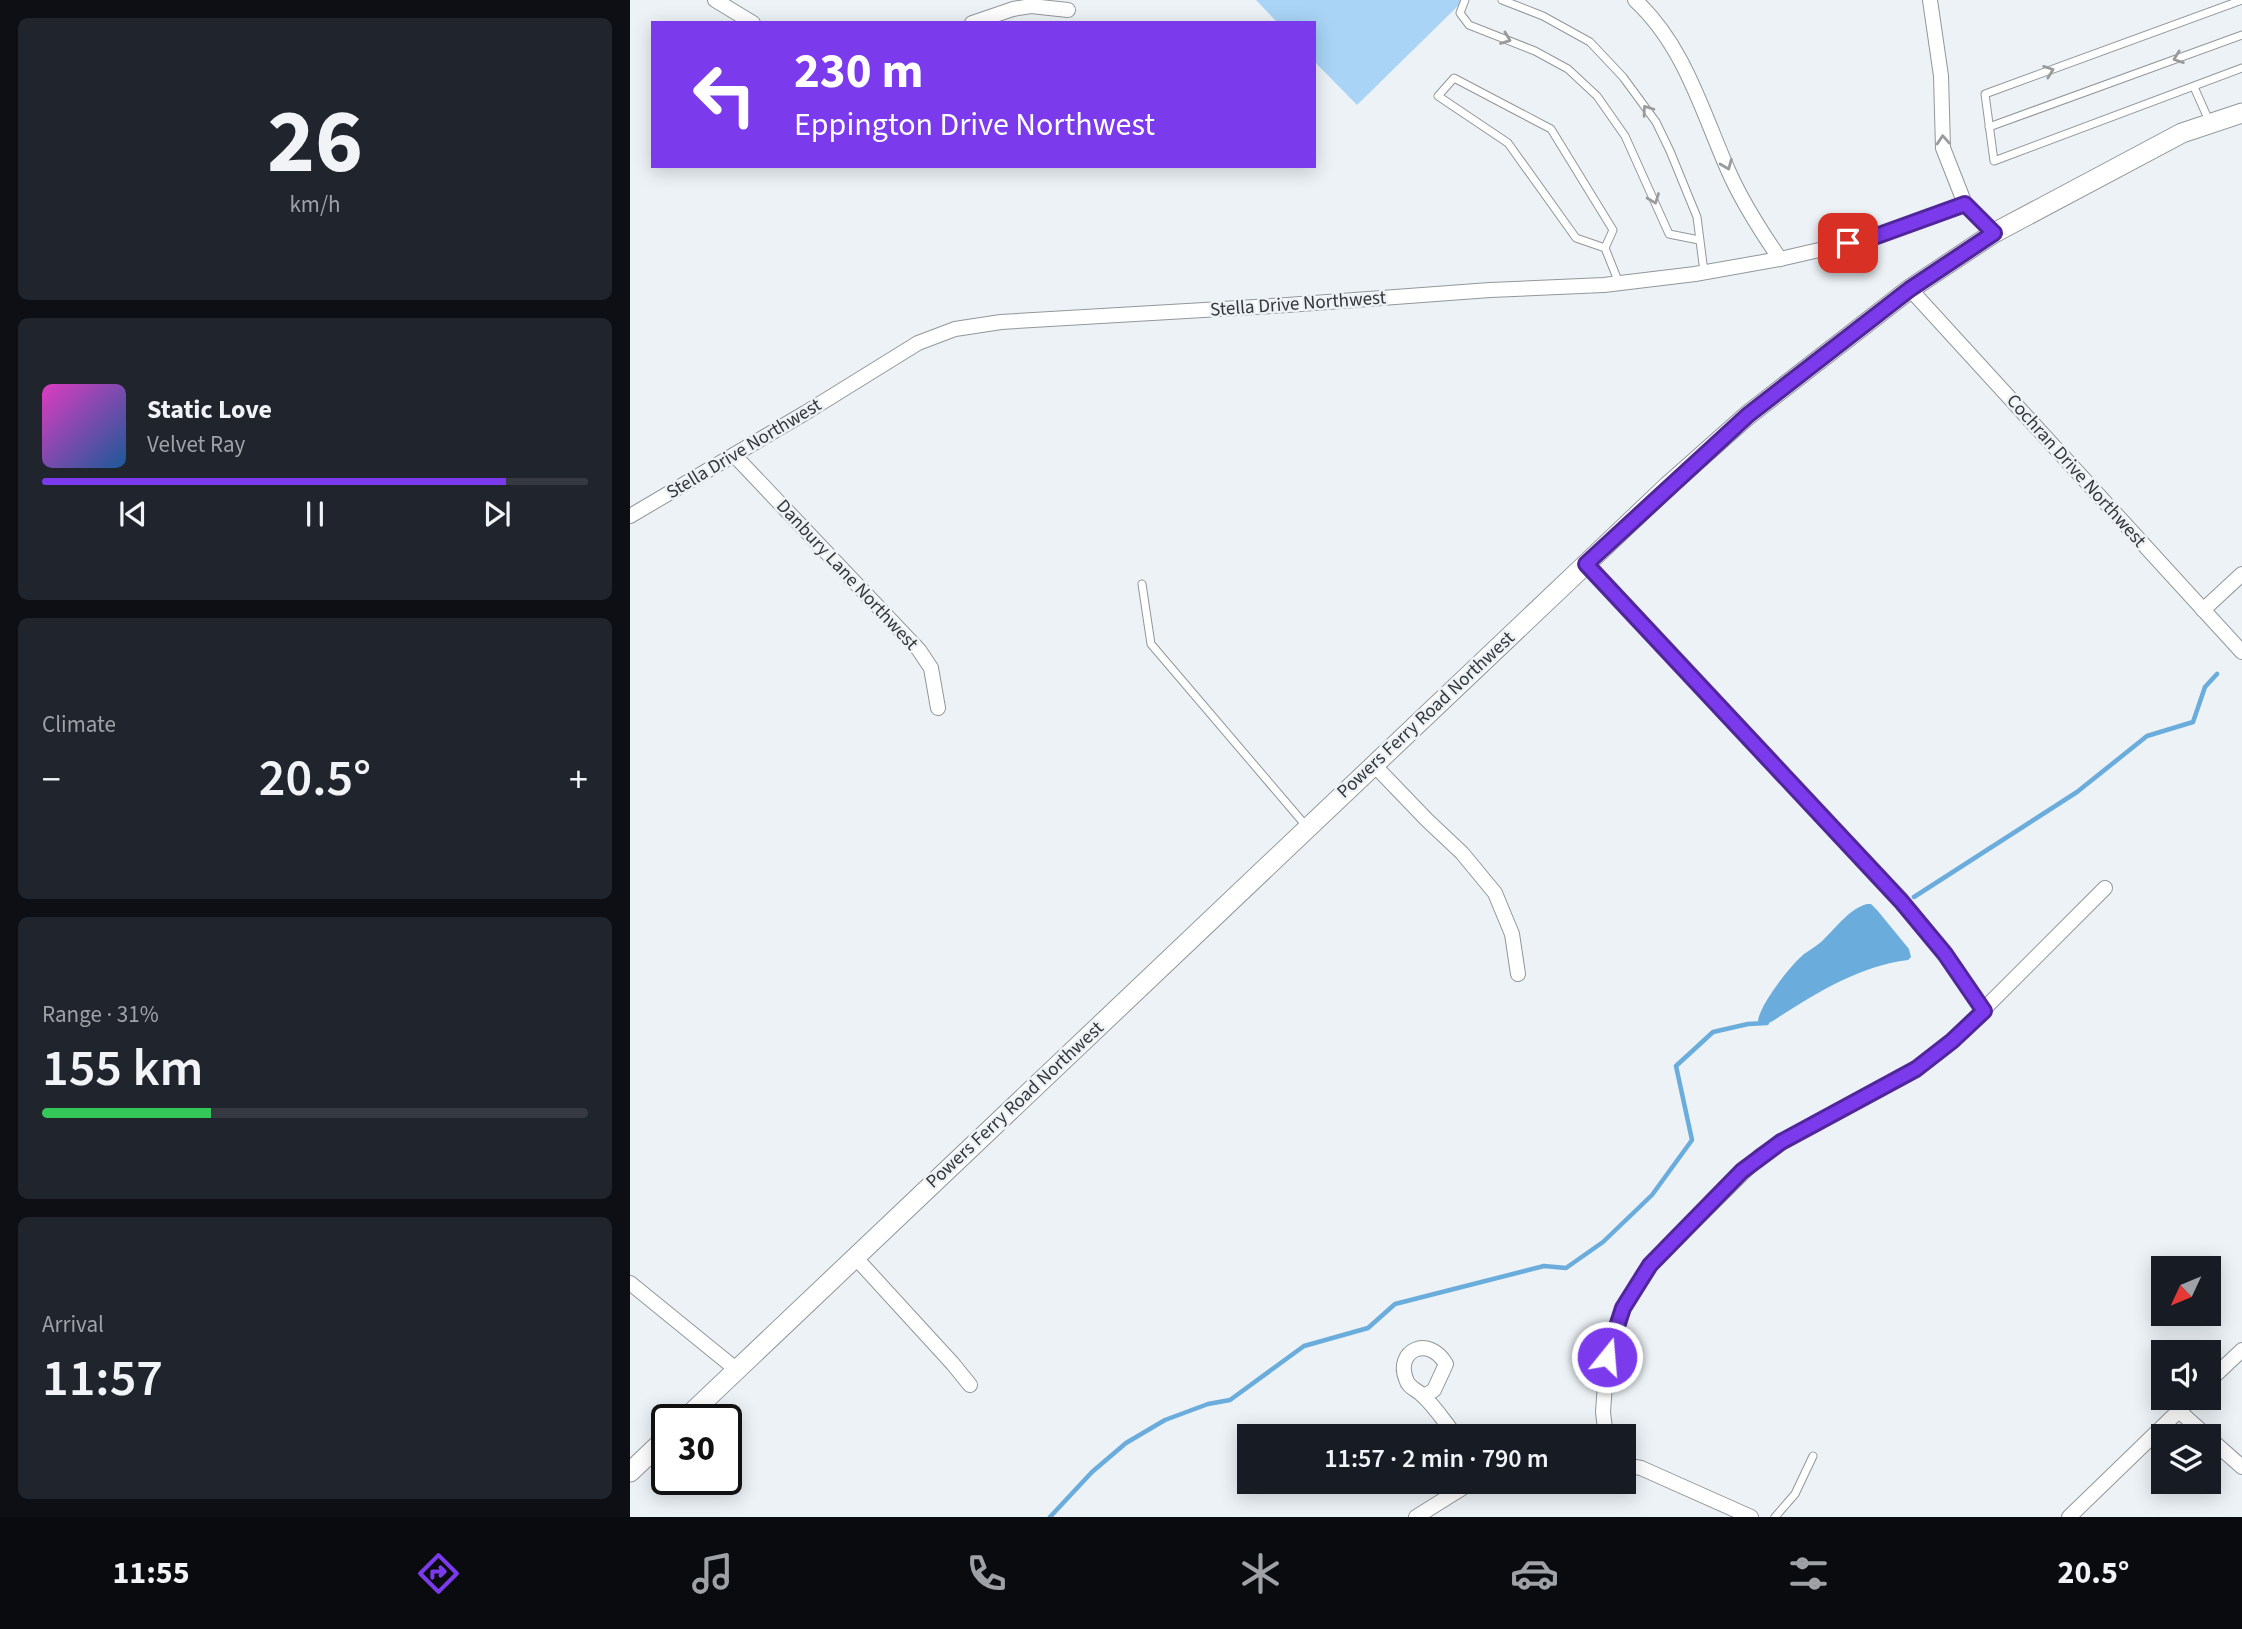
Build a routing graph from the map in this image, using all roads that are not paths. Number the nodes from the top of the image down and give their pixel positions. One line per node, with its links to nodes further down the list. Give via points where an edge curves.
1 (715, 0): 8 (street)
2 (1465, 0): 18 (lane, one-way to 18, via 1460,13 1469,25 1568,69 1597,96 1625,136 1669,234)
3 (1502, 0): 18 (lane, one-way to 3, via 1697,217 1670,150 1623,76 1590,42)
4 (1635, 0): 20 (street, one-way to 20, via 1664,33 1687,72 1740,196)
5 (1930, 0): 16 (street, one-way to 5, via 1943,148 1941,76)
6 (2242, 1): 15 (lane, one-way to 6, via 1984,94)
7 (1068, 10): 9 (street, via 1031,6)
8 (750, 21)
9 (978, 21)
10 (2242, 35): 15 (lane, one-way to 15)
11 (2242, 68): 12 (lane)
12 (2194, 87): 14 (lane); 15 (lane, via 1994,162)
13 (2242, 113): 14 (street, Powers Ferry Road Northwest)
14 (2211, 123): 17 (street, Powers Ferry Road Northwest, via 2182,133)
15 (1989, 127)
16 (1965, 204): 17 (street); 20 (street, Stella Drive Northwest, via 1871,238)
17 (1994, 233): 23 (street, Powers Ferry Road Northwest)
18 (1699, 240): 21 (lane)
19 (1605, 248): 19 (lane, via 1576,238 1508,143 1438,96 1454,78 1551,129 1613,230); 22 (lane)
20 (1780, 259): 21 (street, Stella Drive Northwest)
21 (1704, 272): 22 (street, Stella Drive Northwest)
22 (1619, 283): 24 (street, Stella Drive Northwest, via 1002,322 955,329 918,342)
23 (1910, 289): 26 (street, Powers Ferry Road Northwest, via 1748,415); 29 (street, Cochran Drive Northwest)
24 (734, 455): 25 (street, Stella Drive Northwest); 31 (street, Danbury Lane Northwest, via 919,650 931,668)
25 (630, 516)
26 (1586, 564): 32 (street, Powers Ferry Road Northwest); 36 (street, via 1901,901)
27 (2242, 574): 29 (street)
28 (1142, 584): 33 (lane, via 1151,644)
29 (2203, 610): 30 (street, Cochran Drive Northwest)
30 (2242, 652)
31 (938, 708)
32 (1374, 765): 33 (street, Powers Ferry Road Northwest); 35 (street, via 1495,893 1512,934)
33 (1308, 827): 37 (street, Powers Ferry Road Northwest)
34 (2105, 888): 36 (street)
35 (1518, 974)
36 (1984, 1011): 47 (street, via 1916,1069 1760,1156 1650,1265 1623,1308 1607,1357)
37 (855, 1256): 40 (street, Powers Ferry Road Northwest); 42 (street)
38 (630, 1283): 40 (street)
39 (2242, 1350): 41 (street)
40 (737, 1370): 44 (street, Powers Ferry Road Northwest)
41 (2221, 1370)
42 (970, 1385)
43 (1424, 1396): 46 (street)
44 (701, 1404)
45 (2179, 1411): 48 (street); 59 (street)
46 (1447, 1424)
47 (1604, 1424)
48 (2194, 1424)
49 (2221, 1448): 53 (street)
50 (651, 1452): 54 (street)
51 (1813, 1456): 58 (lane, via 1795,1494)
52 (1636, 1467): 57 (street)
53 (2242, 1467)
54 (630, 1472)
55 (1453, 1494): 56 (street)
56 (1416, 1517)
57 (1751, 1517)
58 (1775, 1517)
59 (2069, 1517)

